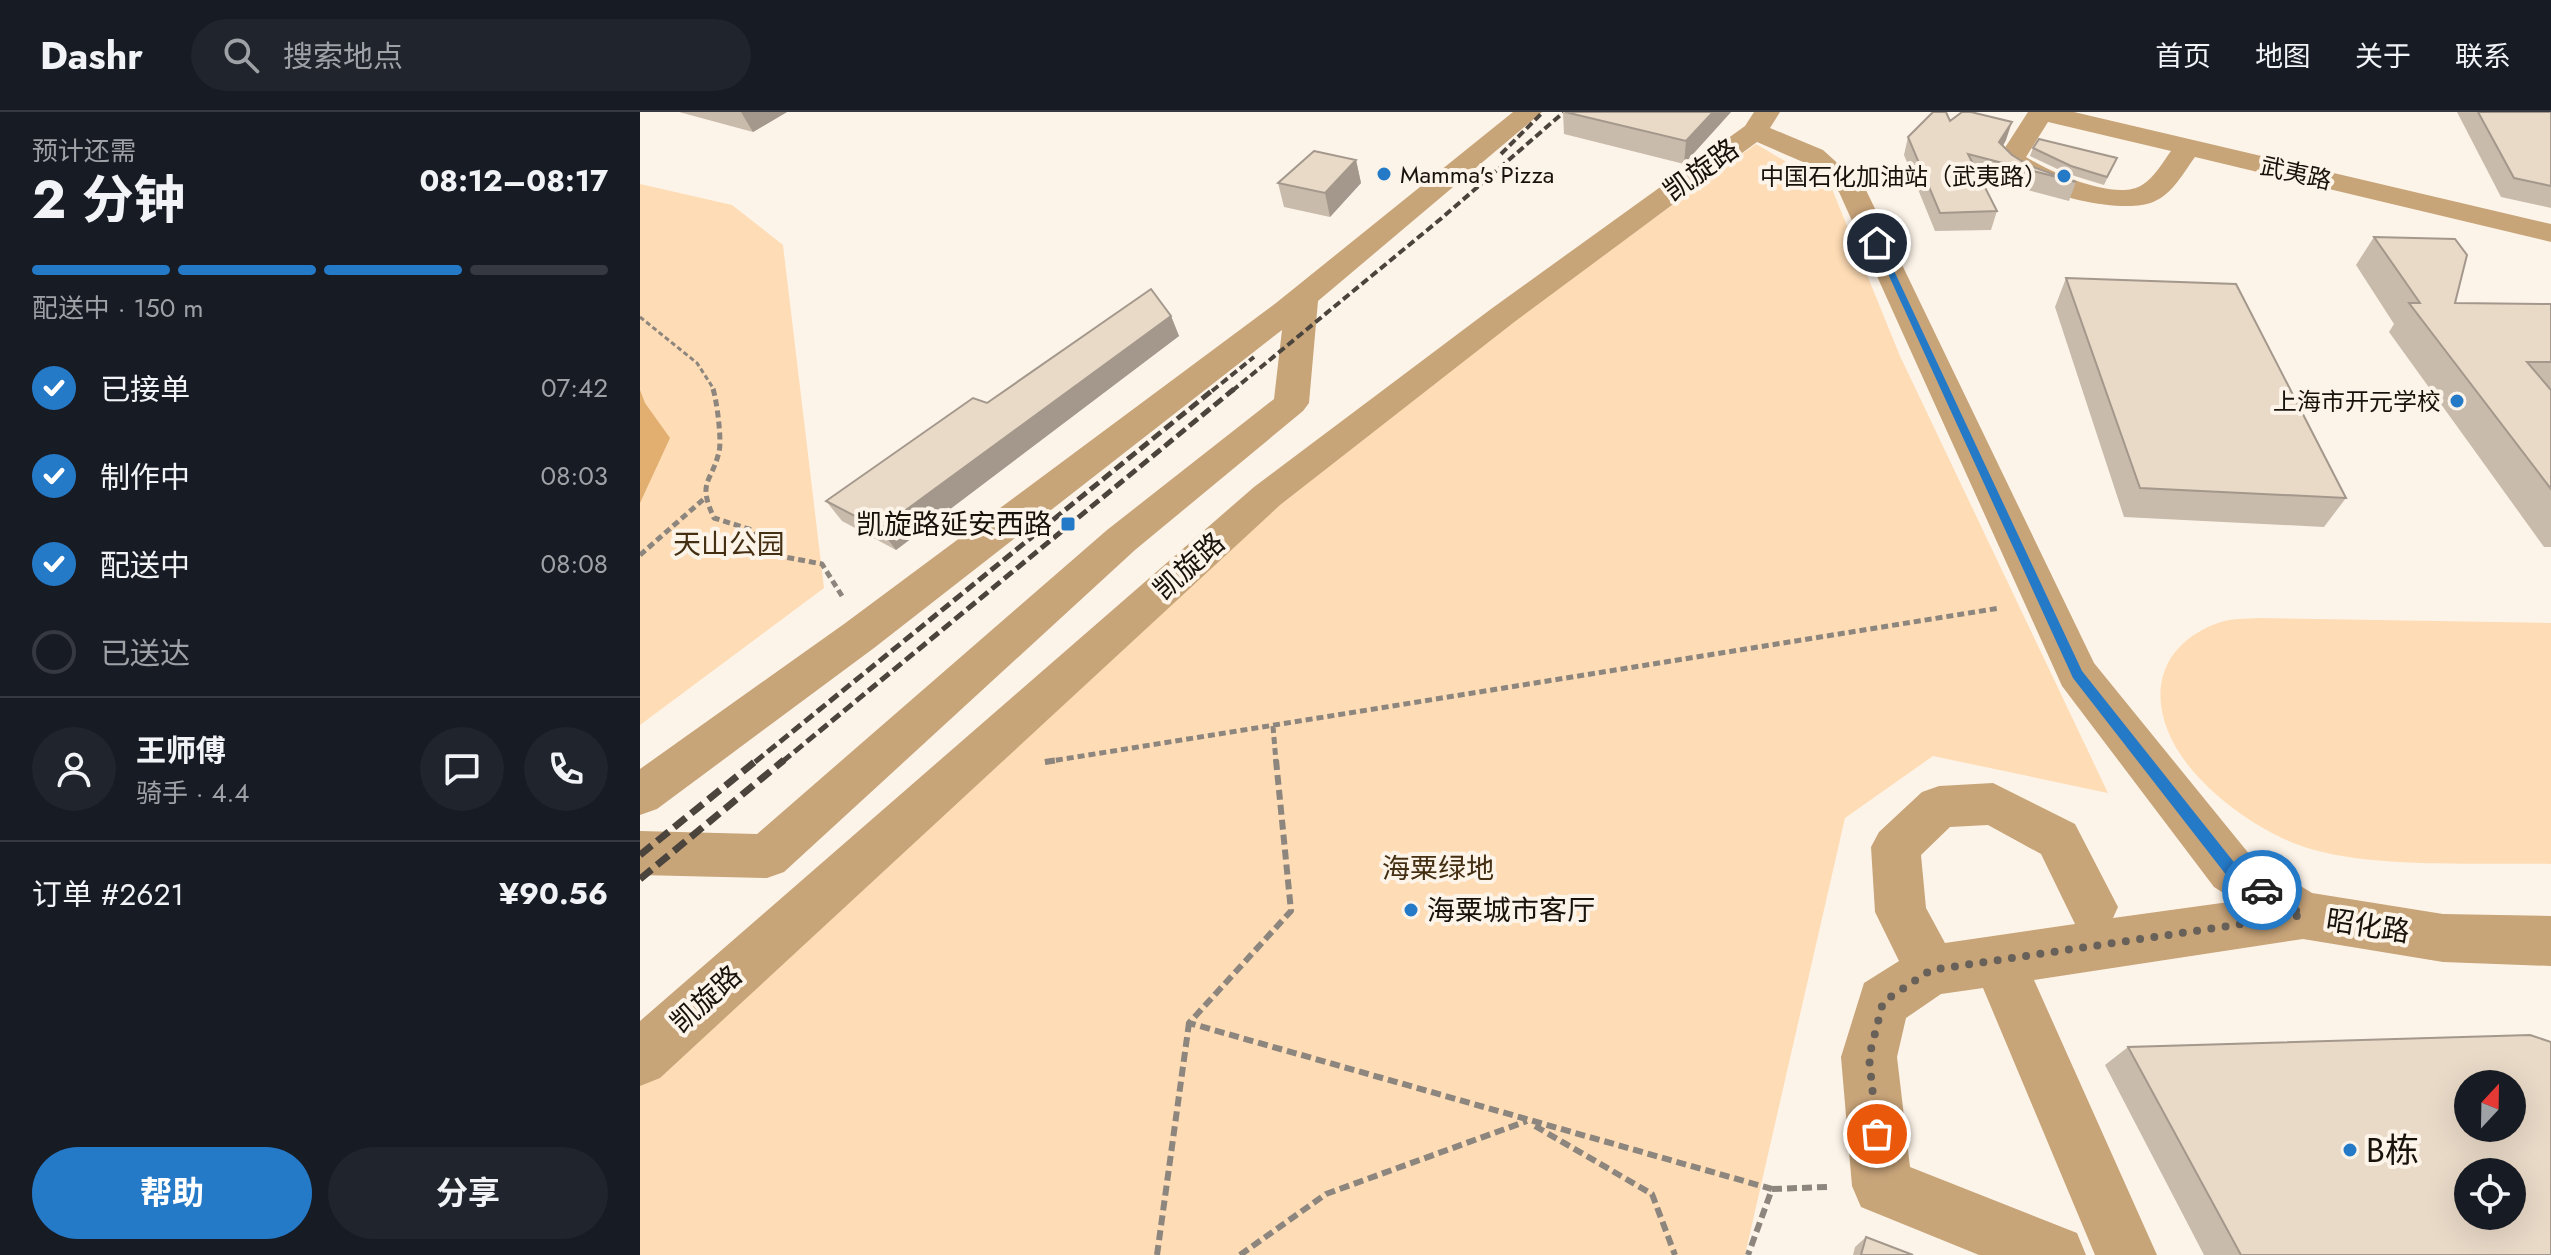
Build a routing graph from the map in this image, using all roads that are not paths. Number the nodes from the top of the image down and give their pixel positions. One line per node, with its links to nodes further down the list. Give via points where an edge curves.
1 (1529, 112): 6 (street)
2 (2041, 112): 4 (street, 武夷路); 4 (street, via 2011,160 2030,174 2122,200 2151,193)
3 (1761, 122): 10 (street, 昭化路, via 1851,188 2077,674 2232,871); 14 (street, 凯旋路, via 1267,496)
4 (2188, 147): 5 (street, 武夷路)
5 (2551, 233)
6 (1302, 297): 7 (street, via 859,636); 8 (street, via 1291,403 1121,540 767,856)
7 (640, 795)
8 (640, 853)
9 (2093, 907): 13 (street, via 2058,839 1993,804 1939,807 1896,847 1901,912)
10 (2303, 915): 11 (street, 昭化路, via 2443,938); 12 (street)
11 (2551, 941)
12 (1998, 960): 13 (street); 16 (street)
13 (1931, 970): 15 (street, via 1883,1002 1869,1057 1882,1186)
14 (640, 1058)
15 (2055, 1255)
16 (2126, 1255)

